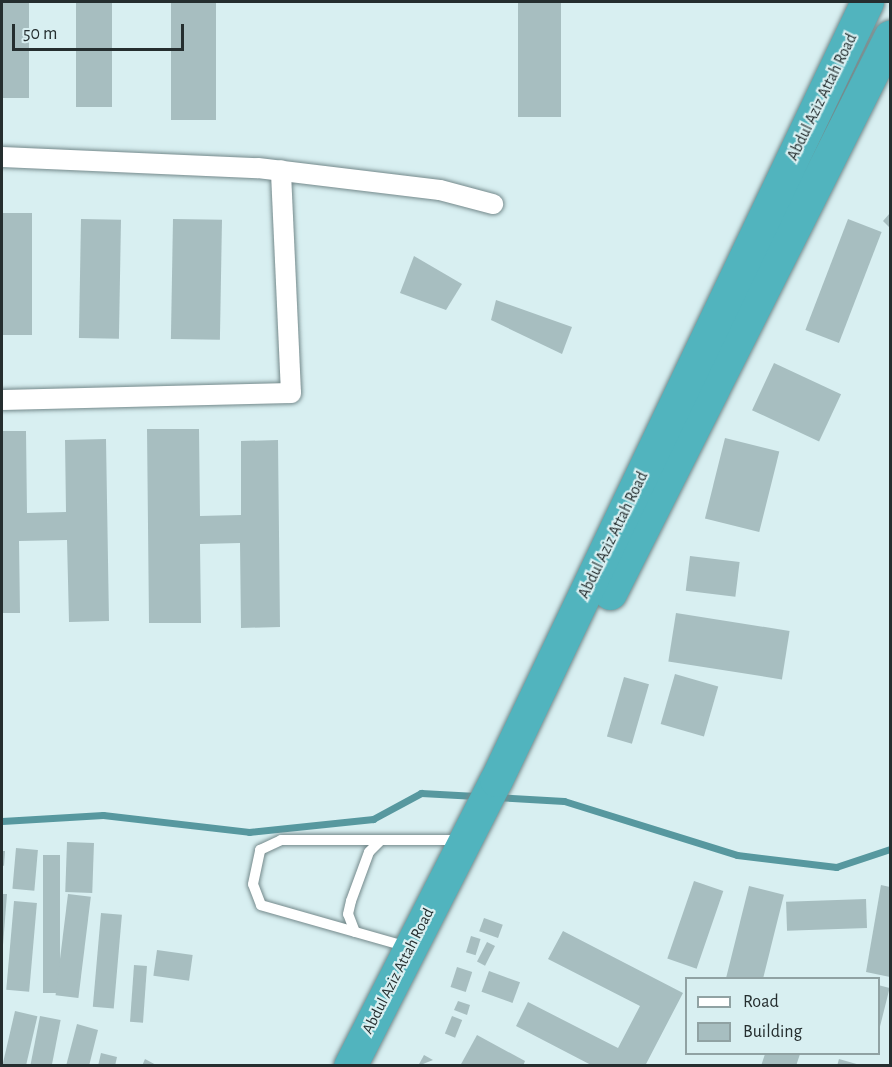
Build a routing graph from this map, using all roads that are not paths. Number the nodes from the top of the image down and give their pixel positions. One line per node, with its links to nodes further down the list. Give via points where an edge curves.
1 (867, 2): 7 (highway, Abdul Aziz Attah Road)
2 (891, 37): 7 (highway, Abdul Aziz Attah Road)
3 (2, 157): 4 (street)
4 (281, 171): 5 (street, via 440,189); 6 (street, via 291,393)
5 (493, 204)
6 (2, 400)
7 (497, 795): 8 (highway, Abdul Aziz Attah Road); 13 (highway, Abdul Aziz Attah Road)
8 (464, 840): 9 (lane); 11 (highway, Abdul Aziz Attah Road)
9 (380, 841): 10 (lane, via 369,852 351,901 348,914); 10 (lane, via 281,840 260,850 254,870 261,905)
10 (355, 933): 11 (lane)
11 (410, 947): 12 (highway, Abdul Aziz Attah Road)
12 (350, 1065)
13 (370, 1065)

